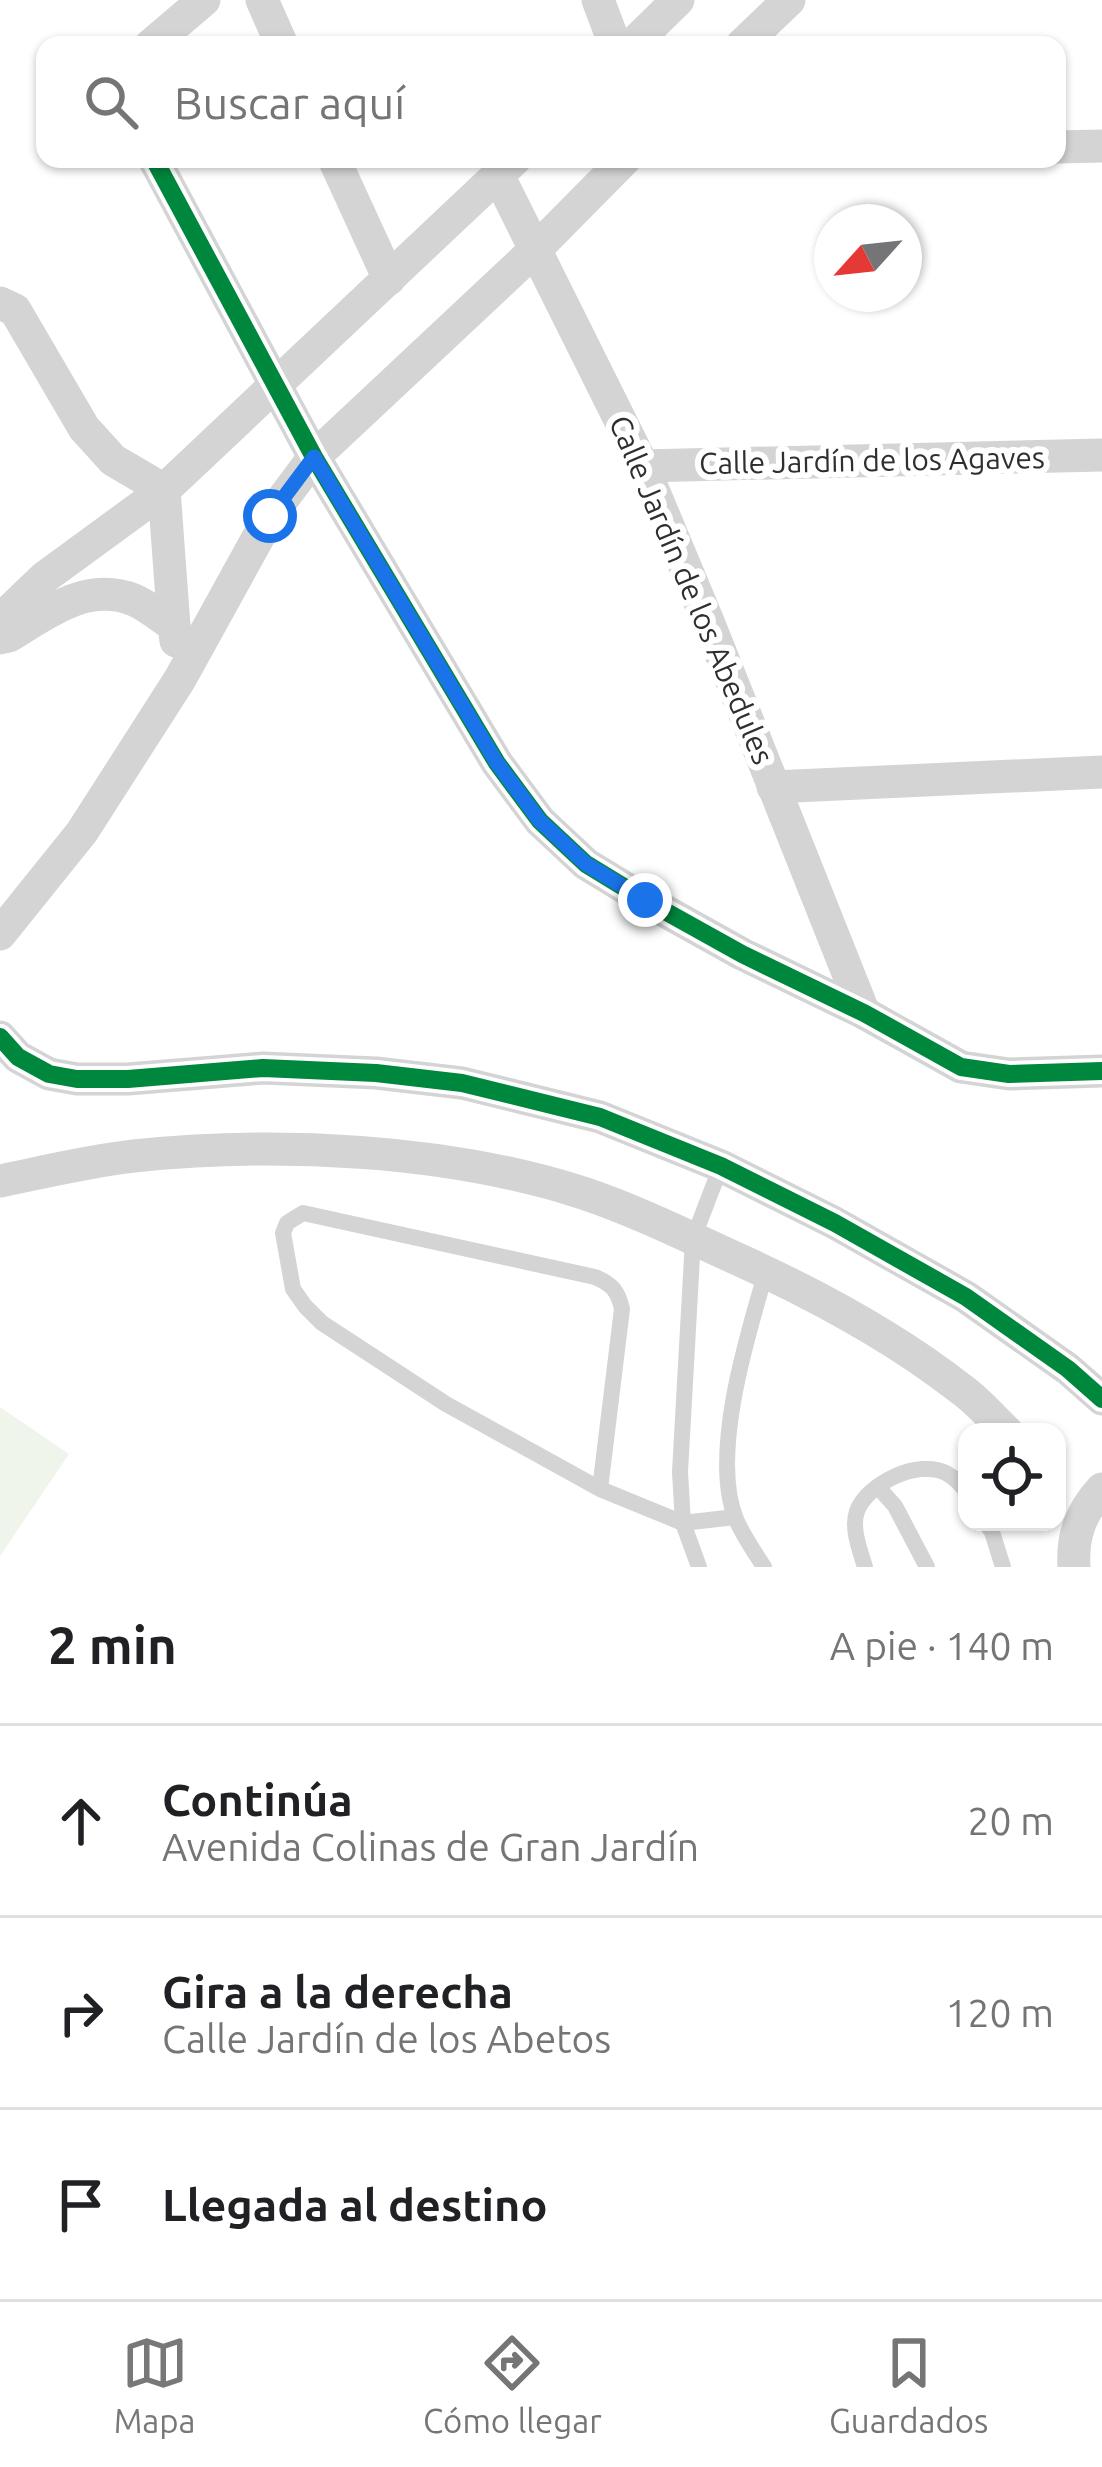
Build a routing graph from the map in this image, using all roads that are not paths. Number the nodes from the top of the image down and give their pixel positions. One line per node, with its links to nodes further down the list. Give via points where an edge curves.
1 (204, 0): 6 (street)
2 (262, 0): 7 (street)
3 (598, 0): 8 (street)
4 (678, 0): 9 (street)
5 (789, 0): 10 (street)
6 (162, 36)
7 (278, 36)
8 (612, 36)
9 (641, 36)
10 (751, 36)
11 (1102, 146): 12 (street)
12 (1066, 147)
13 (159, 168): 21 (street)
14 (338, 168): 19 (street)
15 (505, 168): 19 (street)
16 (506, 168): 18 (street, Calle Jardín de los Abedules)
17 (616, 168): 18 (street)
18 (536, 249): 23 (street); 24 (street, Calle Jardín de los Abedules)
19 (389, 279): 21 (street)
20 (0, 303): 25 (street, via 15,310 84,428 113,460)
21 (275, 386): 23 (street); 25 (street)
22 (1102, 455): 24 (street, Calle Jardín de los Agaves)
23 (314, 457): 29 (street, via 270,516); 33 (street, via 540,821 586,864 645,900)
24 (643, 466): 31 (street, Calle Jardín de los Abedules)
25 (164, 490): 26 (street); 27 (street)
26 (0, 620)
27 (174, 626): 28 (street, via 113,593 84,595); 29 (street)
28 (0, 638)
29 (180, 679): 32 (street, via 82,832)
30 (1102, 772): 31 (street)
31 (773, 787): 33 (street, Calle Jardín de los Abedules)
32 (0, 934)
33 (864, 1013): 35 (street, via 961,1067)
34 (0, 1036): 36 (street, via 18,1057 77,1079 263,1068 461,1083 600,1117)
35 (1102, 1071)
36 (721, 1166): 38 (lane); 40 (street, via 966,1297)
37 (0, 1181): 38 (street, via 131,1156 352,1151 529,1178)
38 (693, 1239): 39 (street); 48 (lane)
39 (766, 1272): 41 (street, via 868,1326); 47 (lane, via 741,1355 727,1456)
40 (1102, 1399)
41 (998, 1423)
42 (958, 1485): 43 (lane, via 928,1469)
43 (878, 1487): 53 (lane, via 856,1514); 54 (lane)
44 (600, 1489): 44 (lane, via 322,1323 293,1289 287,1223 303,1213 609,1282 622,1309); 48 (lane)
45 (1102, 1489): 49 (street)
46 (1066, 1508): 49 (street)
47 (735, 1517): 48 (lane); 52 (lane)
48 (683, 1522): 51 (lane)
49 (1077, 1527): 56 (street)
50 (991, 1531): 55 (lane)
51 (699, 1567)
52 (764, 1567)
53 (865, 1567)
54 (927, 1567)
55 (1004, 1567)
56 (1074, 1567)

